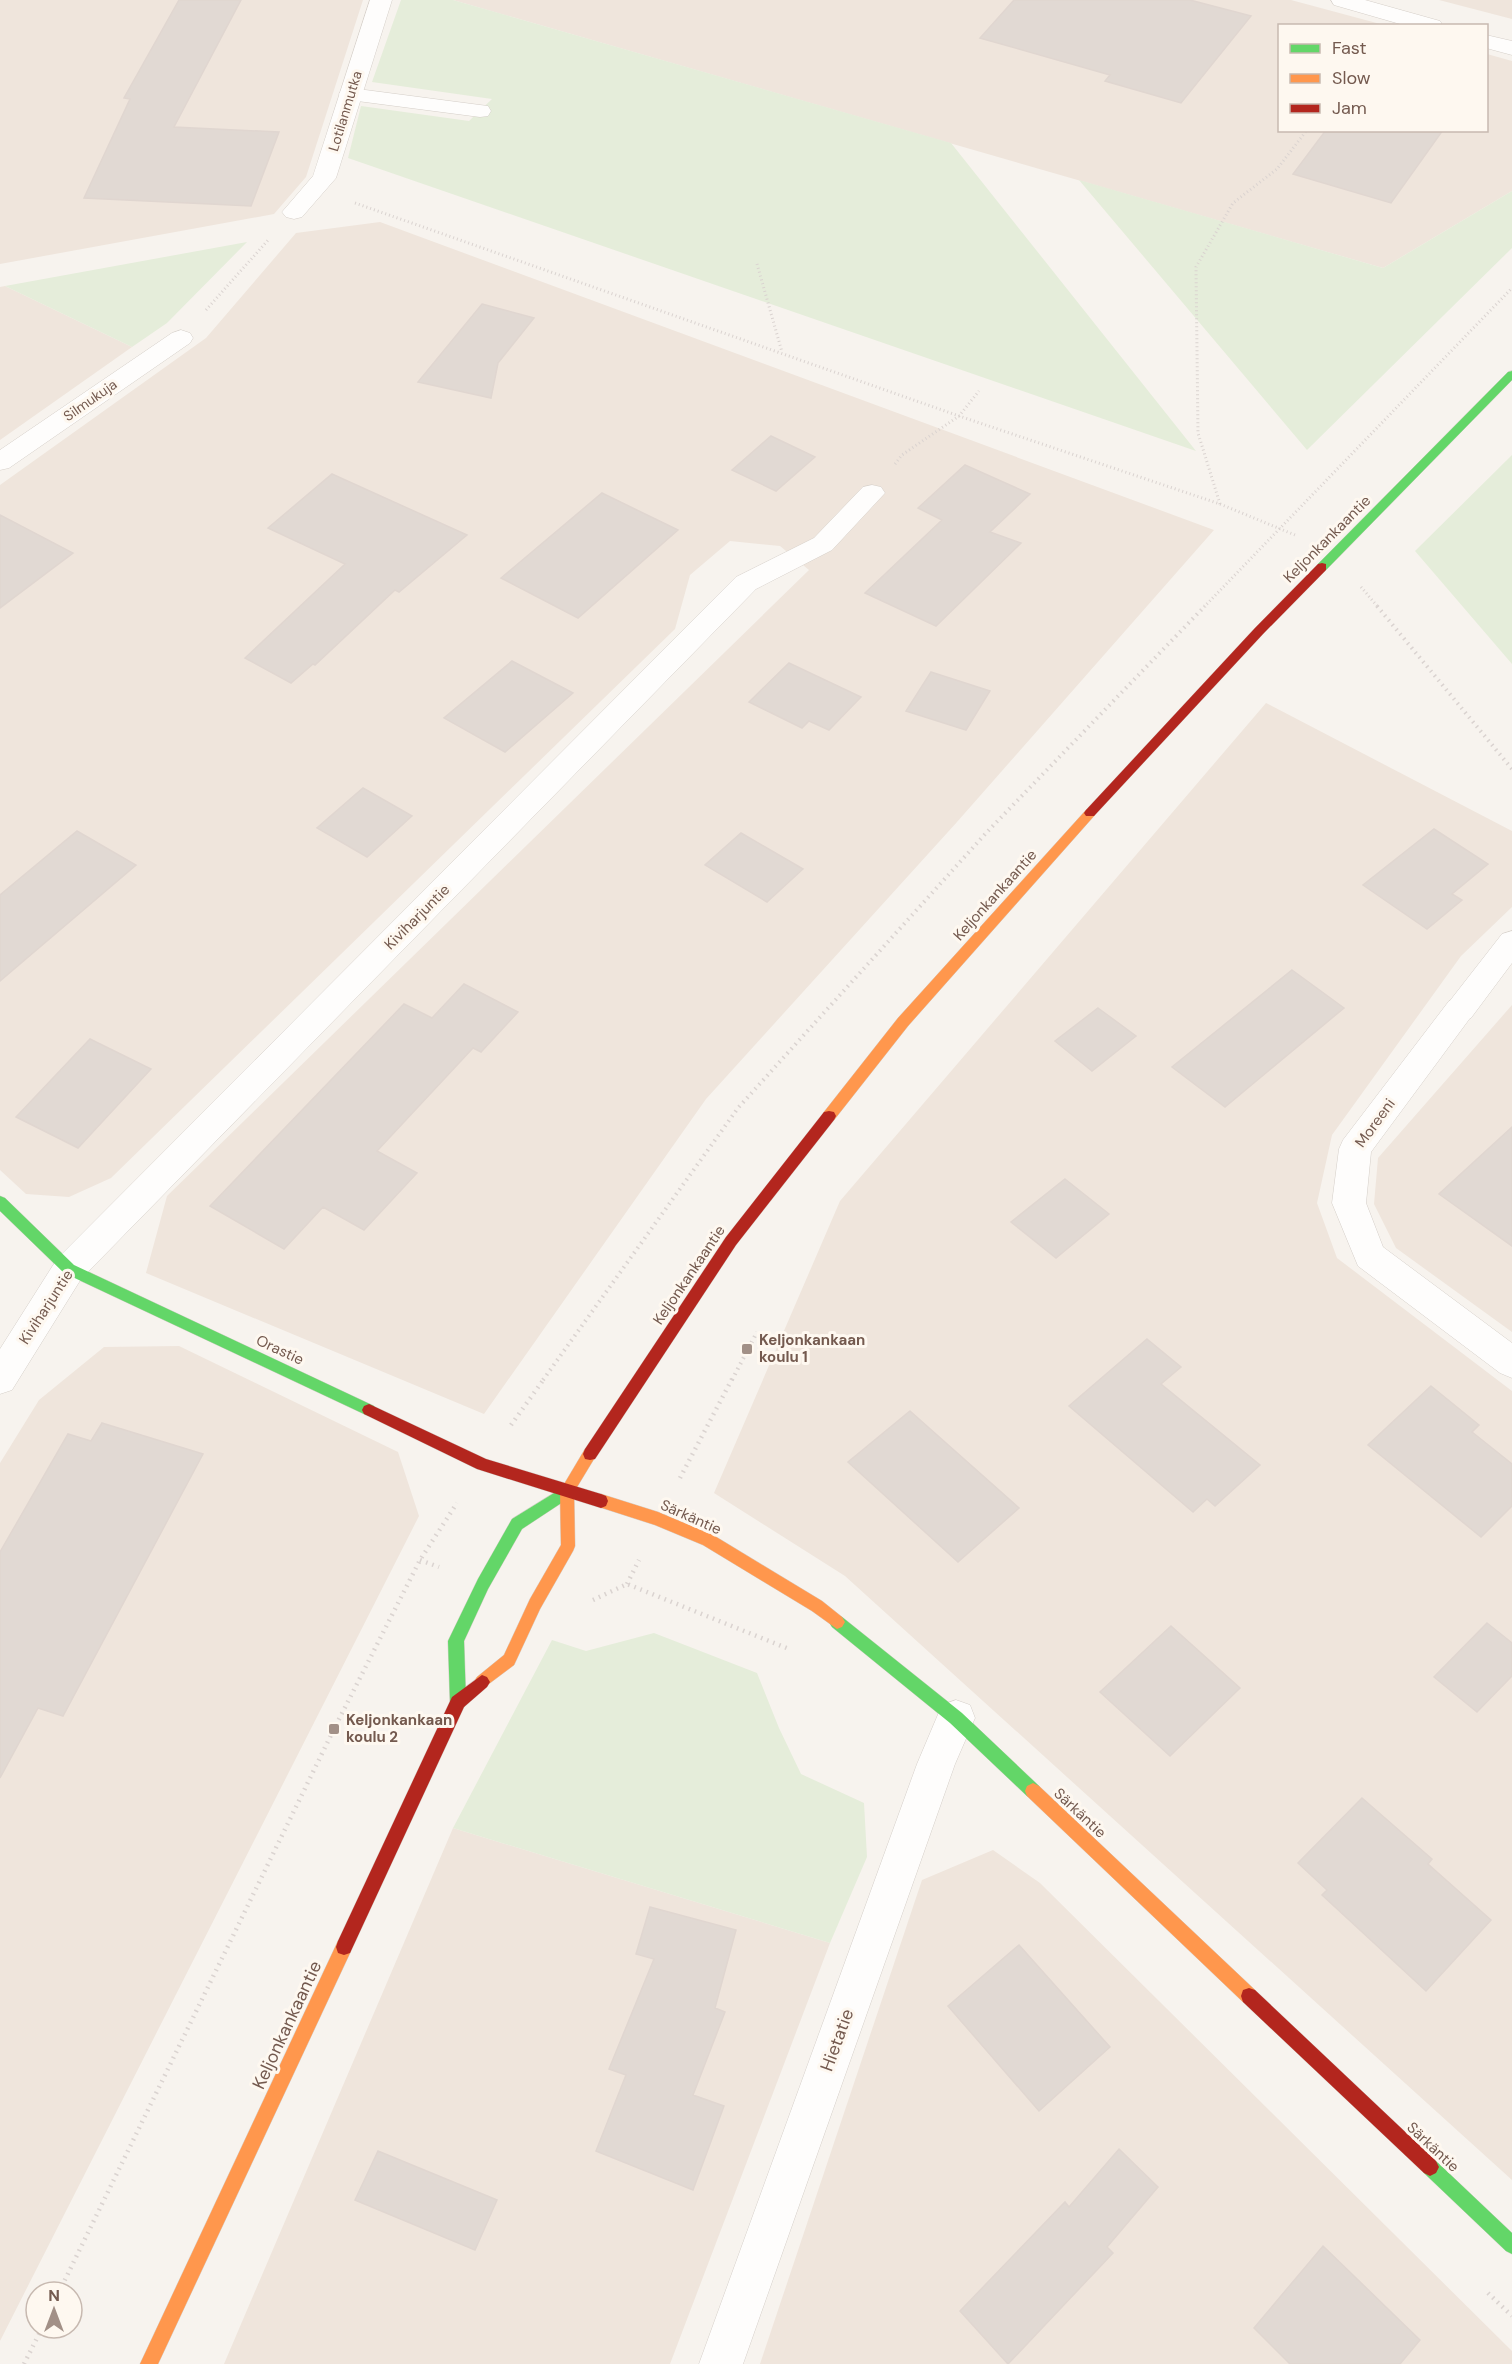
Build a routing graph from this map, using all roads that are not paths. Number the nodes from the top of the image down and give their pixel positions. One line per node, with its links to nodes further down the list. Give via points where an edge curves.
1 (381, 0): 6 (street, Lotilanmutka)
2 (1342, 0): 3 (street)
3 (1425, 24)
4 (1488, 42): 5 (street)
5 (1512, 48)
6 (350, 94): 7 (lane); 8 (street, Lotilanmutka, via 324,178)
7 (480, 111)
8 (294, 212)
9 (181, 338): 11 (street, Silmukuja)
10 (1512, 374): 19 (main road, Keljonkankaantie, via 1334,554 1103,798 903,1022 731,1241)
11 (0, 462)
12 (872, 493): 16 (street, Kiviharjuntie, via 823,544 746,583)
13 (1512, 942): 14 (lane)
14 (1460, 1010): 17 (street, Moreeni, via 1355,1149 1349,1203 1370,1256)
15 (0, 1202): 16 (main road, Orastie)
16 (69, 1269): 18 (street, Kiviharjuntie); 19 (main road, Orastie, via 482,1464)
17 (1512, 1364)
18 (0, 1379)
19 (567, 1491): 20 (main road, Keljonkankaantie, via 568,1545 509,1660); 20 (main road, Keljonkankaantie, via 517,1524 483,1584 456,1641); 21 (main road, Särkäntie, via 658,1519 708,1540 816,1606)
20 (458, 1702): 23 (main road, Keljonkankaantie)
21 (956, 1718): 22 (main road, Särkäntie); 24 (street, Hietatie, via 936,1764)
22 (1512, 2245)
23 (148, 2364)
24 (721, 2364)

